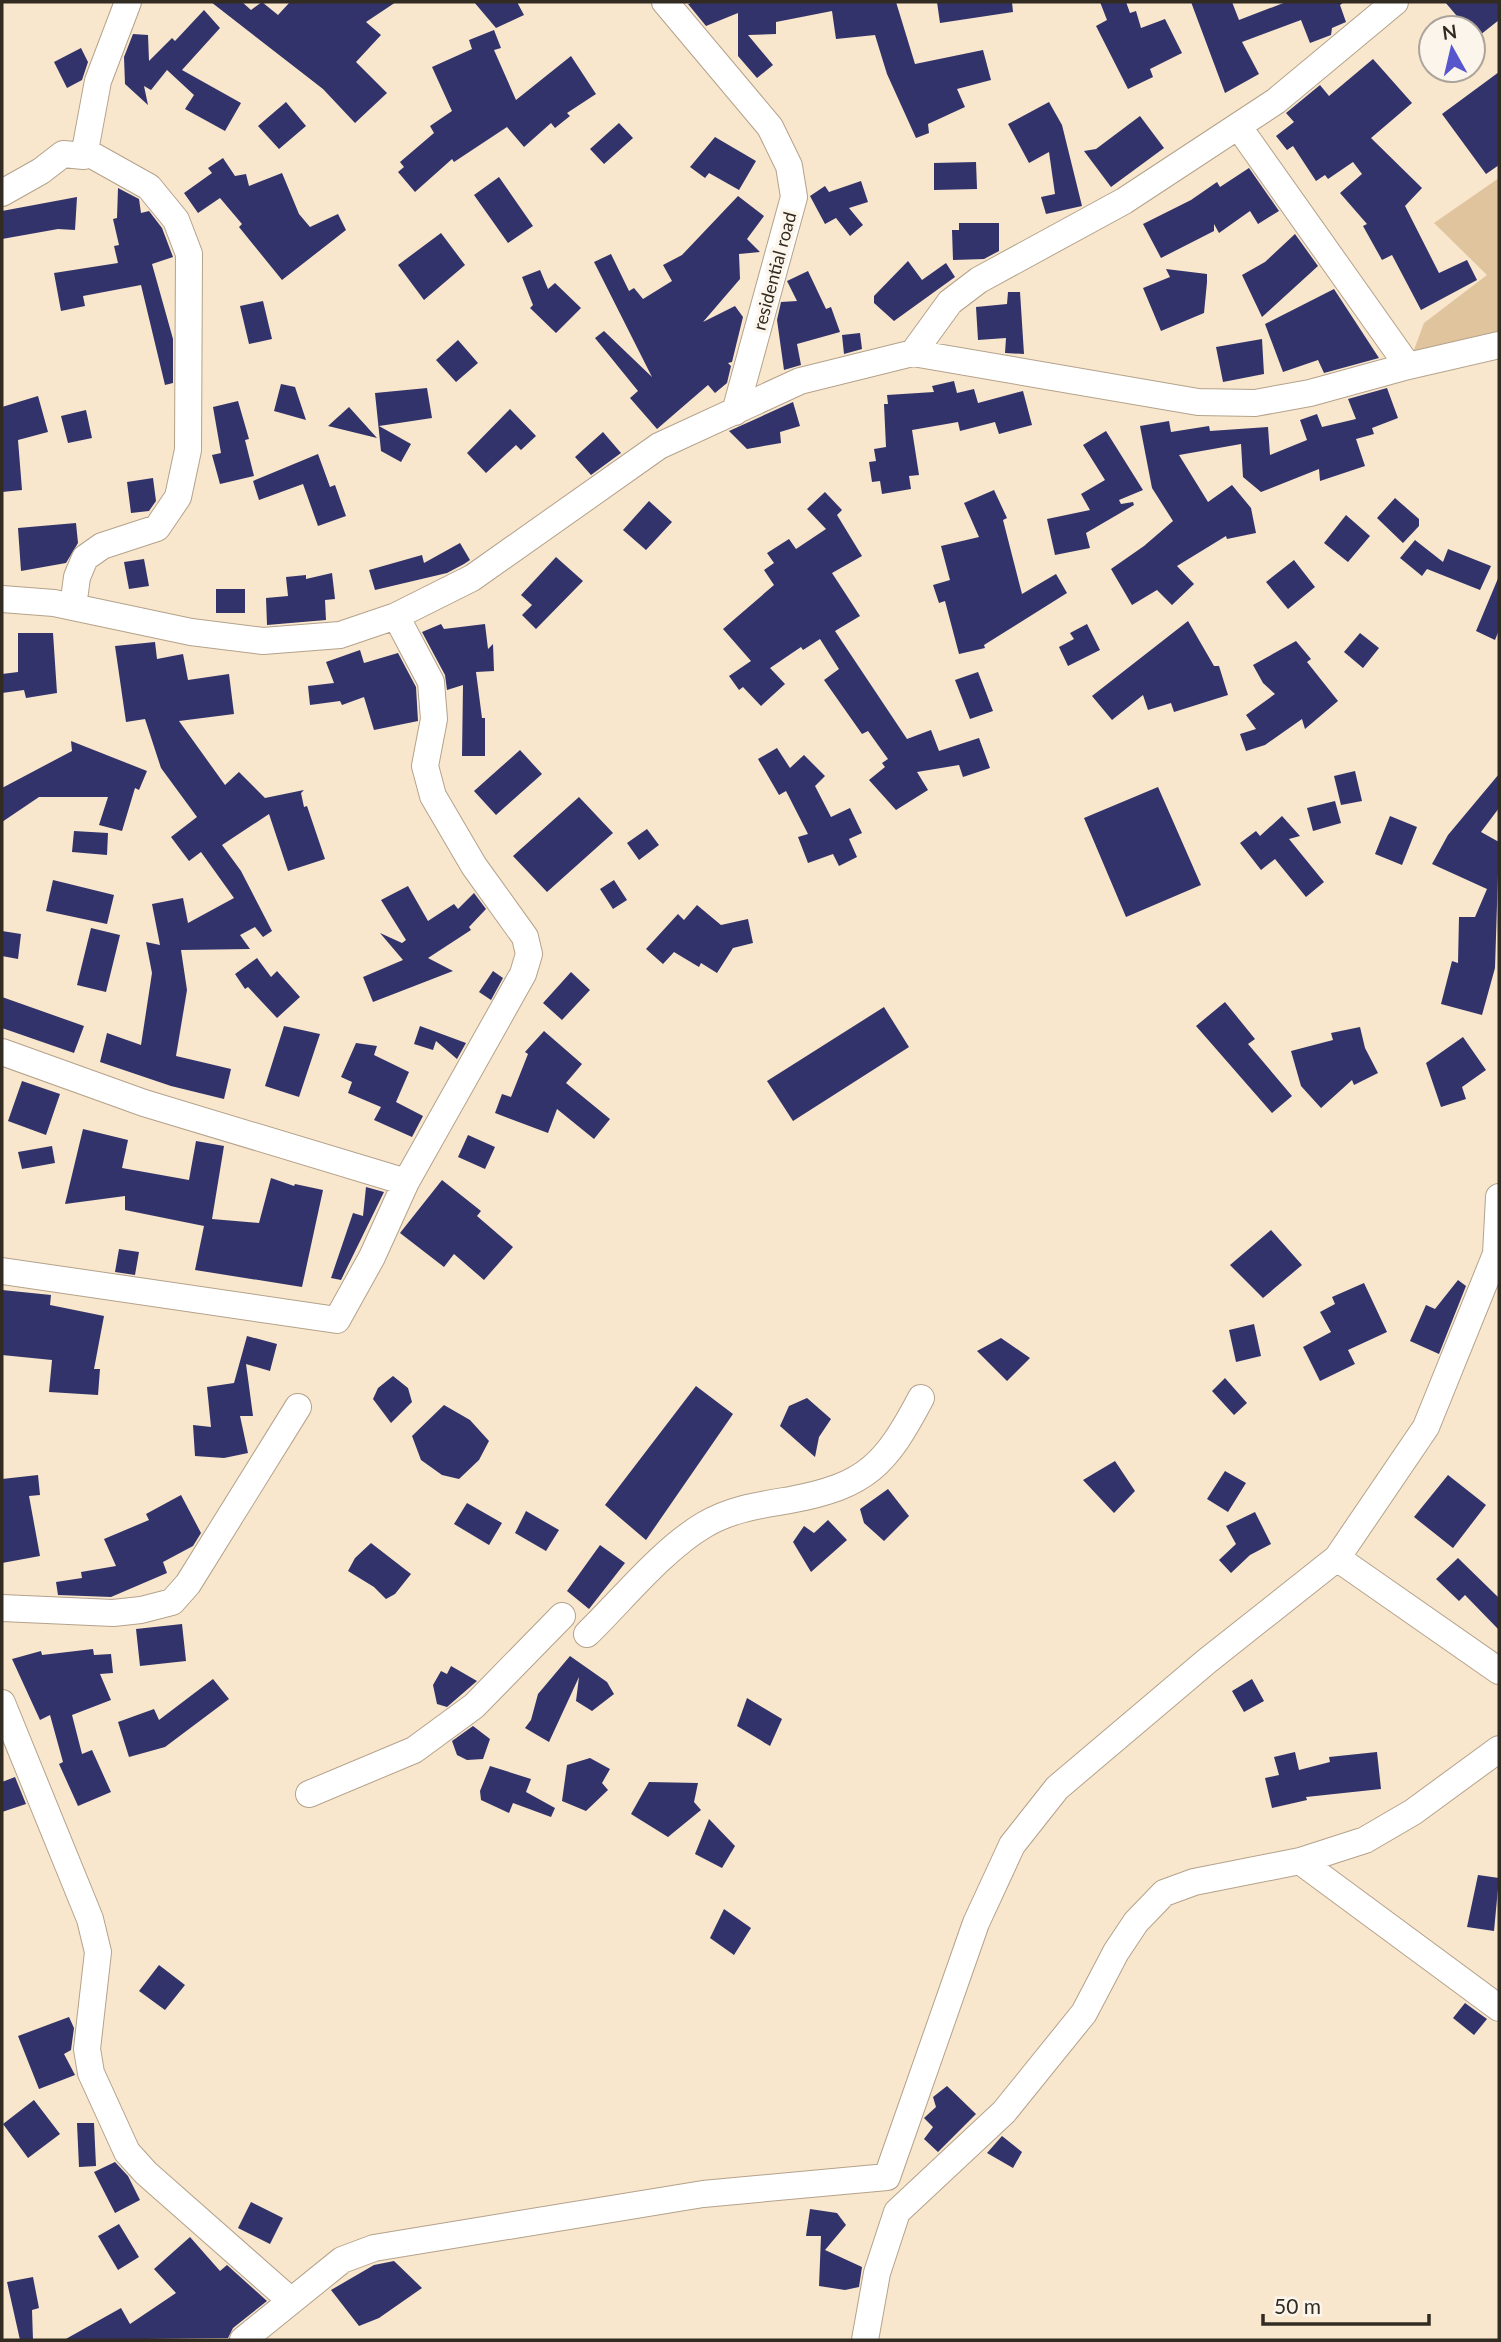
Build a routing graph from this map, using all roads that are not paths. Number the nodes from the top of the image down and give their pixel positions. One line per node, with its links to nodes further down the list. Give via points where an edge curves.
1 (128, 2): 5 (street, via 98,81)
2 (665, 2): 10 (street, residential road, via 770,127 789,166 794,197)
3 (1395, 2): 4 (street, via 1276,101)
4 (1238, 126): 8 (street, via 1125,201 979,279 950,302); 9 (street)
5 (84, 156): 6 (street, via 63,154); 12 (street, via 90,154 149,187 176,220 189,254 188,450 178,497 157,528 102,546 85,558)
6 (2, 193)
7 (1499, 345): 9 (street)
8 (912, 353): 9 (street, via 1198,402 1255,403); 10 (street, via 800,381)
9 (1408, 366)
10 (735, 412): 13 (street, via 659,446 472,578)
11 (2, 599): 12 (street)
12 (73, 607): 13 (street, via 191,632 263,641 340,635)
13 (396, 616): 15 (street, via 431,682 434,719 425,766 433,796 474,866 525,937 529,954 523,974)
14 (2, 1052): 15 (street, via 144,1103)
15 (406, 1182): 18 (street, via 337,1320)
16 (1499, 1197): 17 (street)
17 (1498, 1255): 21 (street, via 1426,1427)
18 (2, 1270)
19 (921, 1398): 24 (street, via 896,1444 875,1467 842,1488 753,1505 704,1525)
20 (298, 1407): 22 (street, via 188,1584 172,1602 113,1613)
21 (1336, 1558): 25 (street); 31 (street, via 1057,1788 1012,1845 976,1923 887,2177 703,2193 374,2248 342,2260)
22 (2, 1608)
23 (562, 1616): 28 (street, via 474,1706 414,1750)
24 (587, 1634)
25 (1499, 1671)
26 (2, 1703): 31 (street, via 90,1919 98,1952 87,2049 91,2073 127,2152 146,2174)
27 (1499, 1749): 29 (street, via 1413,1812 1364,1840)
28 (309, 1794)
29 (1300, 1861): 30 (street); 33 (street, via 1194,1882 1164,1893 1136,1922 1084,2013 1004,2112 897,2212 877,2273)
30 (1499, 2008)
31 (290, 2300): 32 (street)
32 (243, 2340)
33 (865, 2340)

